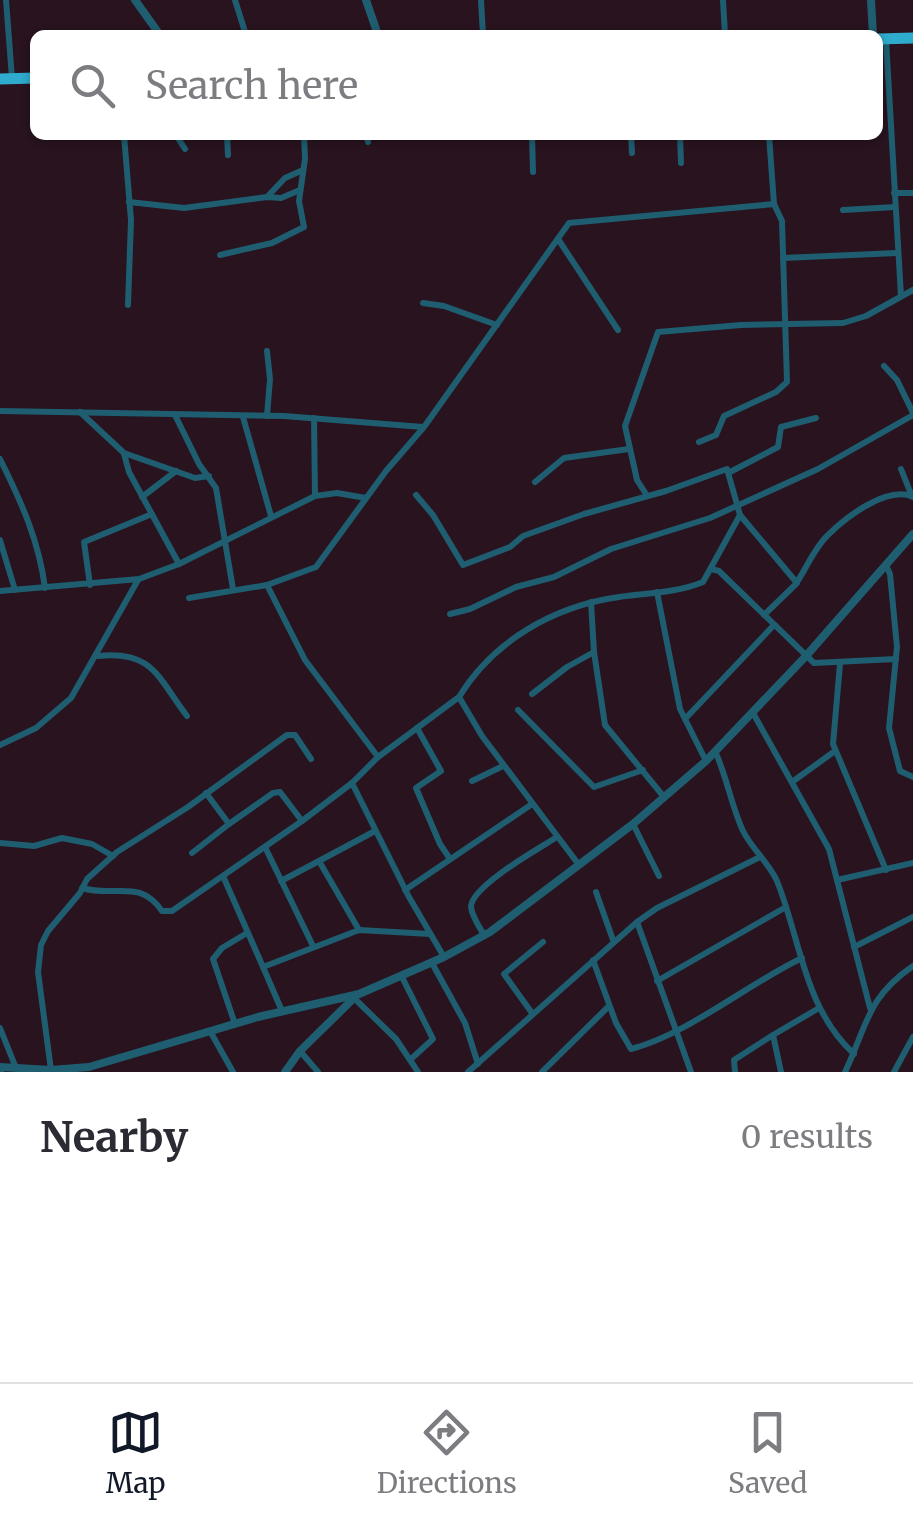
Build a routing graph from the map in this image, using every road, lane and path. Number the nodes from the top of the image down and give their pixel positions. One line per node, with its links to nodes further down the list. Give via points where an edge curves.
1 (6, 0): 16 (street)
2 (135, 0): 8 (street)
3 (235, 0): 9 (street)
4 (366, 0): 10 (street)
5 (481, 0): 11 (street)
6 (723, 0): 12 (street)
7 (871, 0): 13 (street)
8 (160, 30)
9 (244, 30)
10 (376, 30)
11 (483, 30)
12 (725, 30)
13 (877, 30)
14 (883, 38): 15 (highway)
15 (913, 38)
16 (6, 79)
17 (883, 79): 34 (street)
18 (124, 140): 36 (street)
19 (179, 140): 26 (street)
20 (227, 140): 28 (street)
21 (304, 140): 30 (street)
22 (532, 140): 31 (street)
23 (631, 140): 27 (street)
24 (680, 140): 29 (street)
25 (769, 140): 37 (street)
26 (185, 149)
27 (632, 153)
28 (228, 155)
29 (681, 163)
30 (304, 169): 32 (street); 35 (street)
31 (534, 172)
32 (300, 190): 35 (street); 42 (street, via 301,230)
33 (913, 192): 34 (street)
34 (894, 193): 38 (street)
35 (267, 197): 36 (street, via 184,208)
36 (129, 202): 47 (street)
37 (774, 204): 40 (street, via 575,221); 43 (street, via 782,221)
38 (895, 207): 39 (street); 41 (street)
39 (843, 210)
40 (558, 239): 49 (street); 50 (street)
41 (897, 253): 43 (street); 45 (street)
42 (220, 255)
43 (783, 258): 48 (street)
44 (913, 290): 45 (street)
45 (901, 296): 48 (street, via 855,320)
46 (423, 303): 49 (street)
47 (128, 305)
48 (783, 324): 62 (street, via 784,386 728,413 716,435); 63 (street, via 658,332 626,416)
49 (497, 325): 61 (street)
50 (618, 330)
51 (267, 351): 57 (street)
52 (884, 366): 55 (street)
53 (0, 411): 54 (street)
54 (79, 411): 56 (street); 64 (street)
55 (913, 414): 77 (street, via 818,469)
56 (176, 415): 58 (street); 69 (street)
57 (267, 416): 58 (street); 59 (street)
58 (243, 417): 80 (street)
59 (314, 418): 61 (street); 73 (street)
60 (816, 418): 68 (street, via 781,427 778,446)
61 (424, 427): 76 (street)
62 (699, 442)
63 (630, 448): 70 (street, via 564,458); 72 (street)
64 (124, 453): 67 (street); 75 (street)
65 (0, 459): 91 (street, via 27,515)
66 (901, 468): 74 (street)
67 (176, 471): 69 (street); 75 (street)
68 (730, 472): 72 (street); 77 (street)
69 (208, 476): 83 (street)
70 (535, 482)
71 (416, 495): 72 (street, via 463,566 524,536)
72 (646, 495)
73 (315, 496): 76 (street); 80 (street)
74 (912, 496): 88 (street, via 880,500 828,534)
75 (142, 497): 78 (street)
76 (366, 498): 90 (street, via 316,566)
77 (736, 505): 79 (street); 98 (street)
78 (152, 514): 84 (street); 89 (street, via 84,542)
79 (740, 515): 86 (street); 88 (street)
80 (272, 516): 83 (street)
81 (913, 534): 85 (street)
82 (0, 540): 93 (street)
83 (226, 542): 84 (street); 92 (street)
84 (179, 564): 87 (street)
85 (886, 565): 103 (street); 104 (street)
86 (715, 570): 95 (street, via 695,585); 99 (street)
87 (139, 579): 89 (street); 102 (street)
88 (797, 584): 99 (street)
89 (90, 585): 91 (street)
90 (267, 585): 92 (street); 116 (street, via 304,660)
91 (46, 588): 93 (street)
92 (233, 589): 96 (street)
93 (15, 590): 94 (street)
94 (0, 591)
95 (657, 592): 97 (street); 111 (street)
96 (189, 598)
97 (591, 602): 101 (street); 107 (street, via 520,632)
98 (450, 614)
99 (764, 615): 100 (street)
100 (774, 626): 103 (street); 111 (street)
101 (594, 652): 106 (street); 120 (street, via 605,725)
102 (97, 656): 110 (street, via 138,657); 113 (street, via 71,698 36,728)
103 (806, 656): 105 (street); 109 (street)
104 (896, 659): 105 (street); 121 (street, via 889,728 900,771)
105 (840, 664): 115 (street)
106 (532, 694)
107 (458, 697): 112 (street); 119 (street)
108 (518, 710): 120 (street, via 594,787)
109 (753, 713): 114 (street); 123 (street)
110 (188, 716)
111 (684, 719): 118 (street)
112 (418, 728): 116 (street); 138 (street, via 440,771 416,788)
113 (0, 744)
114 (715, 751): 118 (street); 137 (street, via 734,810)
115 (835, 751): 123 (street); 142 (street)
116 (378, 757): 124 (street)
117 (311, 758): 125 (street, via 291,734)
118 (706, 761): 126 (street)
119 (503, 766): 122 (street); 127 (street)
120 (644, 770): 126 (street)
121 (913, 778)
122 (472, 781)
123 (792, 782): 145 (street)
124 (352, 783): 128 (street); 131 (street)
125 (206, 793): 129 (street); 136 (street)
126 (664, 797): 130 (street)
127 (532, 804): 132 (street); 138 (street)
128 (302, 821): 129 (street, via 280,792); 134 (street)
129 (229, 824): 135 (street)
130 (632, 824): 141 (street); 144 (street)
131 (375, 832): 139 (street); 148 (street)
132 (558, 837): 141 (street); 156 (street, via 474,899 471,907)
133 (0, 843): 136 (street, via 34,846 62,838)
134 (265, 847): 143 (street); 146 (street)
135 (192, 853)
136 (110, 856): 147 (street)
137 (760, 857): 150 (street); 152 (street)
138 (450, 858): 148 (street)
139 (318, 861): 146 (street); 153 (street)
140 (913, 863): 142 (street)
141 (579, 865): 156 (street)
142 (886, 870): 145 (street)
143 (224, 876): 147 (street, via 166,912 146,892); 154 (street)
144 (659, 876)
145 (838, 880): 160 (street)
146 (281, 881): 159 (street)
147 (82, 888): 187 (street, via 40,949)
148 (405, 890): 155 (street)
149 (596, 892): 157 (street)
150 (786, 907): 162 (street); 168 (street)
151 (913, 917): 160 (street)
152 (637, 922): 157 (street); 168 (street)
153 (359, 930): 155 (street); 159 (street)
154 (247, 933): 166 (street); 175 (street, via 213,959)
155 (430, 934): 161 (street)
156 (484, 935): 161 (street)
157 (614, 940): 163 (street)
158 (543, 942): 174 (street, via 504,974)
159 (312, 946): 166 (street)
160 (854, 948): 171 (street)
161 (444, 957): 164 (street)
162 (802, 958): 170 (street); 177 (street)
163 (593, 960): 172 (street); 174 (street)
164 (432, 963): 167 (street); 184 (street, via 465,1023)
165 (913, 966): 171 (street)
166 (263, 967): 173 (street)
167 (402, 977): 169 (street); 183 (street, via 434,1039)
168 (657, 981): 177 (street)
169 (357, 996): 173 (street); 181 (street); 183 (street)
170 (819, 1008): 179 (street); 182 (street)
171 (870, 1008): 182 (street)
172 (609, 1009): 177 (street, via 629,1049); 194 (street)
173 (282, 1012): 175 (street)
174 (532, 1013): 184 (street)
175 (235, 1024): 178 (street)
176 (0, 1028): 185 (street)
177 (676, 1030): 195 (street)
178 (210, 1031): 188 (street); 189 (street)
179 (774, 1035): 196 (street, via 734,1060); 197 (street)
180 (913, 1038): 199 (street)
181 (300, 1051): 190 (street); 191 (street)
182 (854, 1054): 198 (street)
183 (410, 1059): 192 (street)
184 (478, 1064): 193 (street)
185 (16, 1068): 186 (street); 187 (street)
186 (0, 1070)
187 (50, 1070): 188 (street)
188 (90, 1070)
189 (233, 1072)
190 (286, 1072)
191 (318, 1072)
192 (418, 1072)
193 (468, 1072)
194 (542, 1072)
195 (691, 1072)
196 (735, 1072)
197 (781, 1072)
198 (845, 1072)
199 (894, 1072)

